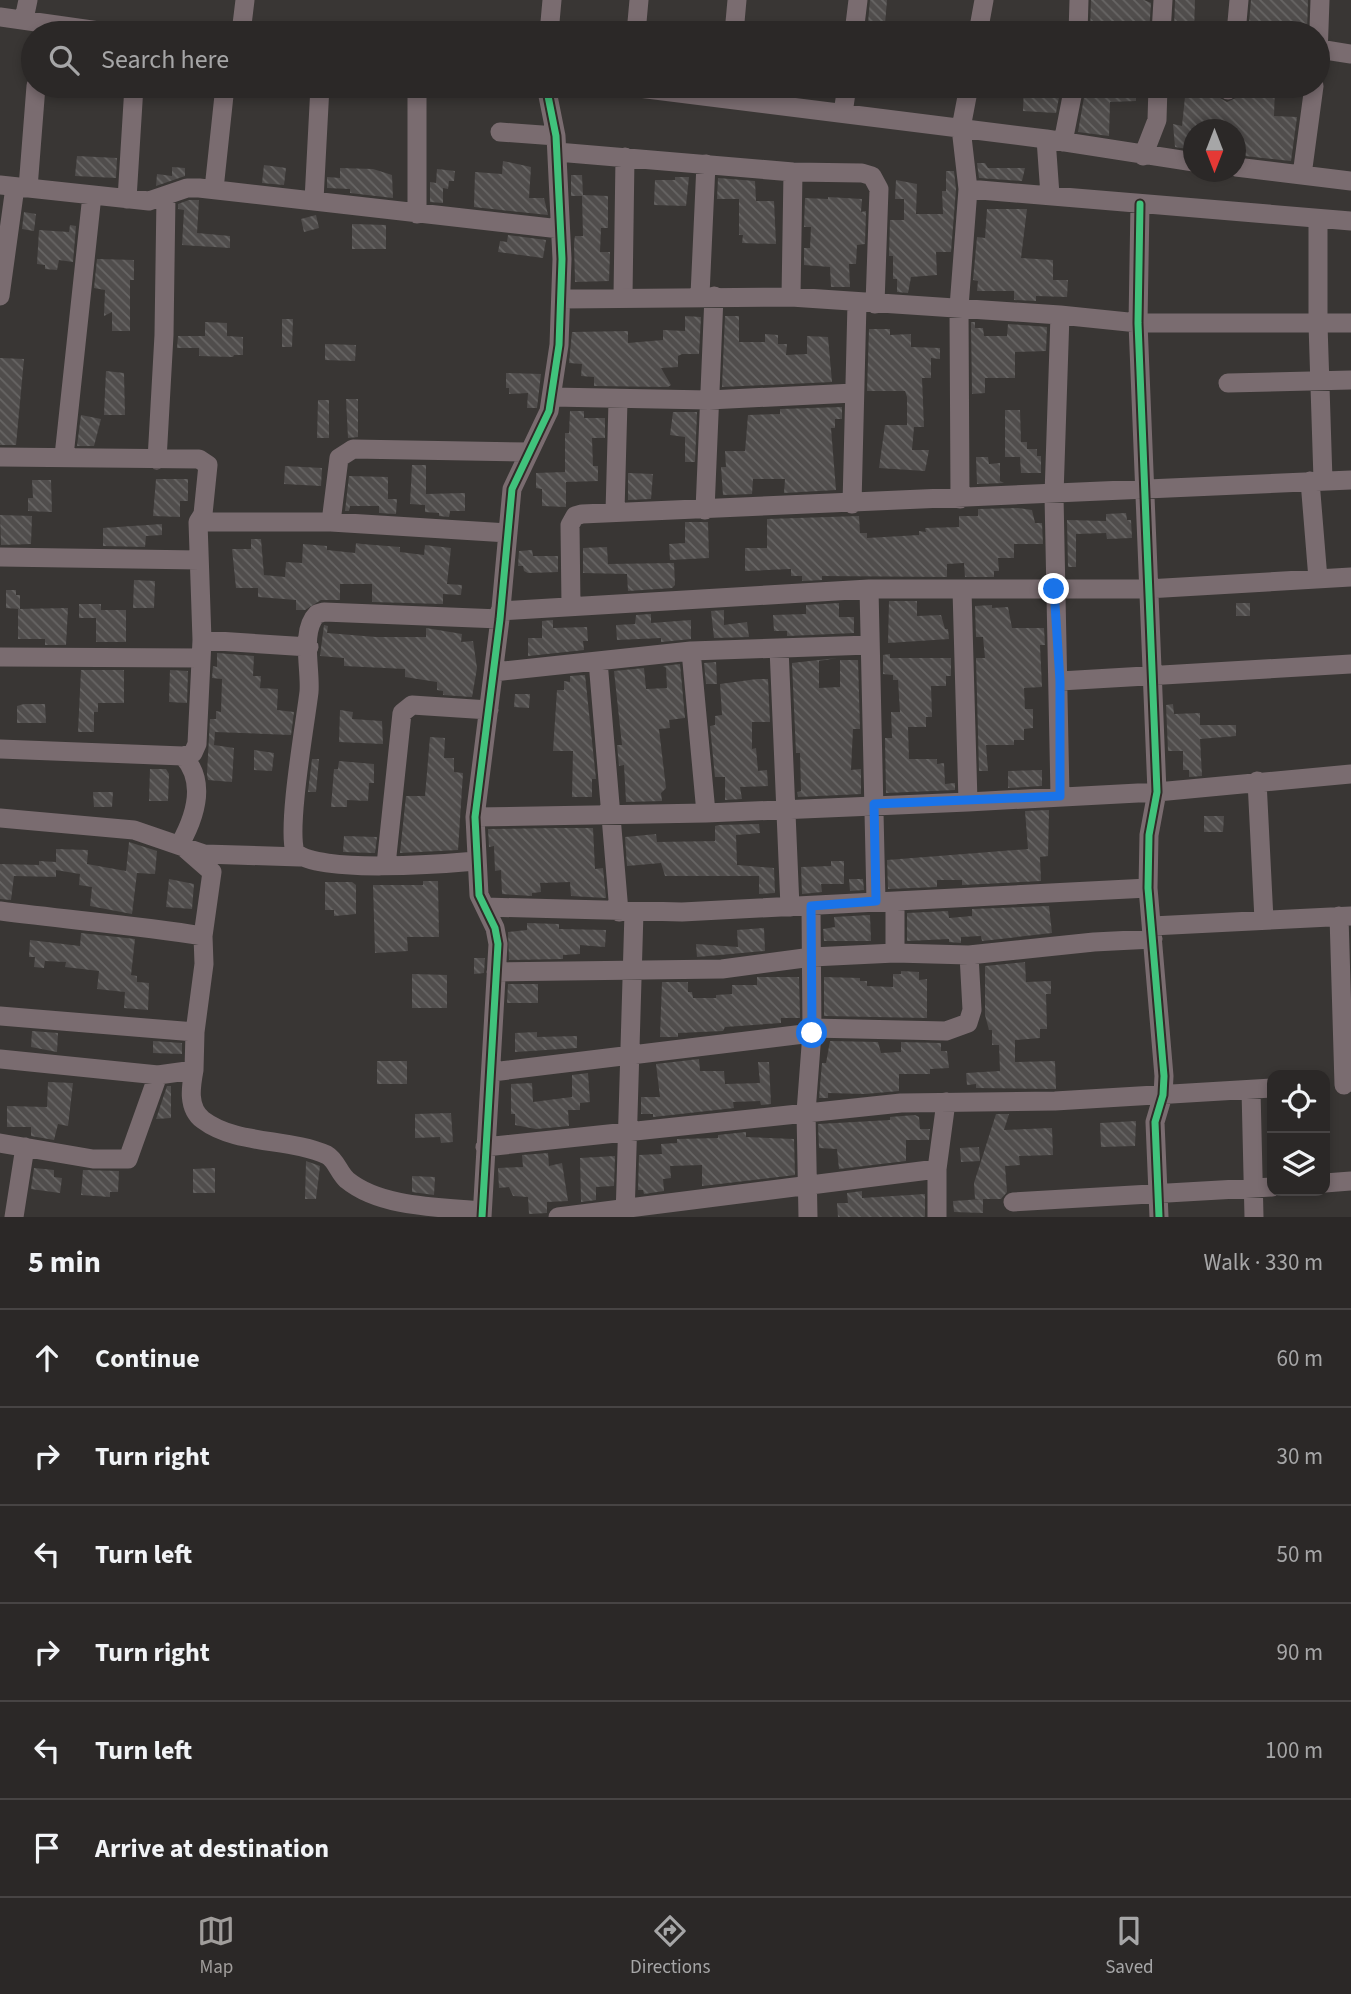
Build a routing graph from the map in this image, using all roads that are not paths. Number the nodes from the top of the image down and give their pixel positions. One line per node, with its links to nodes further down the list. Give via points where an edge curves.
1 (244, 0): 13 (street)
2 (552, 0): 14 (street)
3 (639, 0): 15 (street)
4 (737, 0): 16 (street)
5 (858, 0): 17 (street)
6 (984, 0): 18 (street)
7 (1079, 0): 19 (street)
8 (1163, 0): 20 (street)
9 (1240, 0): 21 (street)
10 (1320, 0): 22 (street)
11 (0, 16): 12 (street)
12 (33, 19)
13 (242, 21)
14 (550, 21)
15 (637, 21)
16 (735, 21)
17 (855, 21)
18 (980, 21)
19 (1078, 21)
20 (1162, 21)
21 (1237, 21)
22 (1320, 21)
23 (1330, 51): 24 (street)
24 (1351, 54)
25 (33, 98): 50 (street)
26 (133, 98): 56 (street)
27 (224, 98): 51 (street)
28 (319, 98): 57 (street)
29 (417, 98): 59 (street)
30 (548, 98): 41 (street)
31 (756, 98): 37 (street)
32 (845, 98): 37 (street)
33 (967, 98): 38 (street)
34 (1069, 98): 40 (street)
35 (1158, 98): 42 (street, via 1157,120)
36 (1312, 98): 48 (street)
37 (843, 113): 38 (street)
38 (961, 128): 40 (street); 52 (street)
39 (500, 132): 41 (street)
40 (1054, 141): 42 (street); 54 (street)
41 (557, 144): 43 (street); 62 (street)
42 (1143, 156): 44 (street)
43 (625, 157): 45 (street); 66 (street)
44 (1183, 161)
45 (706, 164): 47 (street); 65 (street)
46 (1246, 168): 48 (street)
47 (793, 172): 67 (street); 69 (street, via 862,173 877,181 880,189)
48 (1302, 175): 49 (street)
49 (1351, 181)
50 (15, 186): 53 (street); 63 (street)
51 (214, 189): 55 (street, via 187,188); 57 (street)
52 (968, 189): 54 (street); 70 (street)
53 (92, 195): 56 (street); 83 (street)
54 (1050, 195): 58 (street)
55 (166, 196): 56 (street, via 149,201); 85 (street)
56 (127, 199)
57 (314, 200): 59 (street)
58 (1140, 204): 60 (street); 72 (street)
59 (417, 214): 62 (street)
60 (1318, 219): 61 (street); 74 (street)
61 (1351, 221)
62 (560, 229): 68 (street)
63 (3, 257): 64 (street)
64 (0, 296)
65 (707, 296): 66 (street); 67 (street); 80 (street)
66 (623, 297): 68 (street)
67 (791, 297): 69 (street)
68 (562, 299): 79 (street)
69 (866, 304): 70 (street); 78 (street)
70 (959, 307): 71 (street); 90 (street)
71 (1060, 315): 72 (street); 89 (street)
72 (1138, 323): 74 (street); 88 (street)
73 (1351, 323): 74 (street)
74 (1318, 324): 75 (street)
75 (1320, 380): 76 (street); 77 (street); 87 (street)
76 (1351, 380)
77 (1228, 383)
78 (854, 393): 80 (street); 91 (street)
79 (552, 397): 81 (street); 82 (street)
80 (709, 400): 81 (street); 92 (street)
81 (618, 401): 93 (street)
82 (528, 453): 95 (street, via 353,449 339,458); 96 (street, via 512,489)
83 (64, 456): 84 (street); 85 (street)
84 (0, 457)
85 (157, 460): 94 (street, via 206,461 203,514)
86 (1351, 480): 87 (street)
87 (1316, 481): 88 (street); 100 (street)
88 (1144, 488): 89 (street); 103 (street)
89 (1054, 495): 90 (street); 102 (street)
90 (960, 499): 91 (street)
91 (852, 504): 92 (street)
92 (705, 510): 93 (street)
93 (615, 512): 105 (street, via 582,514 571,520)
94 (198, 522): 95 (street); 98 (street)
95 (331, 522): 96 (street)
96 (508, 533): 106 (street)
97 (0, 557): 98 (street)
98 (199, 560): 110 (street)
99 (1351, 577): 100 (street)
100 (1318, 579): 103 (street)
101 (869, 589): 104 (street); 105 (street); 107 (street)
102 (1054, 589): 103 (street); 104 (street); 117 (street)
103 (1147, 589): 116 (street)
104 (962, 590): 125 (street)
105 (570, 606): 106 (street)
106 (500, 615): 108 (street, via 324,612 312,619); 115 (street)
107 (870, 645): 109 (street); 126 (street)
108 (309, 648): 110 (street); 133 (street, via 294,842)
109 (779, 648): 111 (street); 127 (street)
110 (202, 649): 112 (street); 120 (street, via 197,744 193,753)
111 (691, 652): 113 (street); 128 (street)
112 (0, 657)
113 (598, 661): 115 (street); 129 (street)
114 (1351, 664): 116 (street)
115 (494, 672): 118 (street)
116 (1151, 675): 117 (street); 123 (street)
117 (1060, 681): 124 (street)
118 (489, 710): 130 (street); 135 (street, via 412,705 402,713)
119 (0, 749): 120 (street)
120 (184, 756): 132 (street, via 192,766 197,793 194,817)
121 (1351, 775): 122 (street)
122 (1257, 781): 123 (street); 144 (street)
123 (1157, 792): 124 (street); 136 (street, via 1149,835)
124 (1060, 796): 125 (street)
125 (968, 802): 126 (street)
126 (874, 804): 127 (street); 137 (street)
127 (788, 809): 128 (street); 140 (street)
128 (706, 813): 129 (street)
129 (609, 815): 130 (street); 142 (street)
130 (475, 817): 134 (street)
131 (0, 818): 132 (street, via 134,830)
132 (180, 845): 133 (street, via 204,854); 146 (street, via 212,873)
133 (300, 857): 135 (street)
134 (476, 861): 135 (street); 139 (street, via 479,895)
135 (386, 865)
136 (1148, 888): 137 (street); 145 (street)
137 (885, 902): 138 (street); 147 (street)
138 (811, 906): 140 (street); 149 (street)
139 (485, 907): 142 (street); 151 (street, via 496,935)
140 (790, 907): 142 (street)
141 (0, 911): 146 (street)
142 (626, 912): 150 (street)
143 (1345, 916): 144 (street); 160 (street)
144 (1264, 920): 145 (street)
145 (1152, 932): 148 (street); 163 (street)
146 (203, 936): 154 (street)
147 (895, 953): 148 (street); 149 (street)
148 (969, 955): 153 (street, via 972,1010 968,1023 959,1028)
149 (812, 957): 150 (street, via 722,969); 153 (street)
150 (631, 970): 151 (street); 155 (street)
151 (496, 972): 158 (street)
152 (0, 1016): 154 (street)
153 (812, 1030): 155 (street); 165 (street)
154 (195, 1032): 157 (street)
155 (630, 1052): 158 (street); 166 (street)
156 (0, 1059): 159 (street)
157 (194, 1070): 159 (street); 177 (street, via 191,1103 202,1119 236,1134 330,1156 348,1180 393,1202)
158 (492, 1072): 169 (street)
159 (158, 1075): 168 (street, via 128,1159 93,1159)
160 (1340, 1085)
161 (1267, 1088): 162 (street)
162 (1251, 1090): 163 (street); 174 (street)
163 (1163, 1095): 164 (street); 175 (street, via 1155,1122)
164 (946, 1102): 165 (street); 170 (street)
165 (806, 1112): 166 (street); 173 (street)
166 (629, 1130): 169 (street); 178 (street)
167 (0, 1143): 168 (street)
168 (25, 1147): 179 (street)
169 (485, 1147): 177 (street)
170 (937, 1168): 173 (street); 182 (street)
171 (1351, 1181): 172 (street)
172 (1330, 1183)
173 (809, 1184): 178 (street); 181 (street)
174 (1263, 1187): 175 (street); 184 (street)
175 (1158, 1191): 176 (street); 183 (street)
176 (1013, 1202)
177 (482, 1214)
178 (625, 1214): 180 (street)
179 (14, 1217)
180 (558, 1217)
181 (808, 1217)
182 (937, 1217)
183 (1159, 1217)
184 (1254, 1217)

